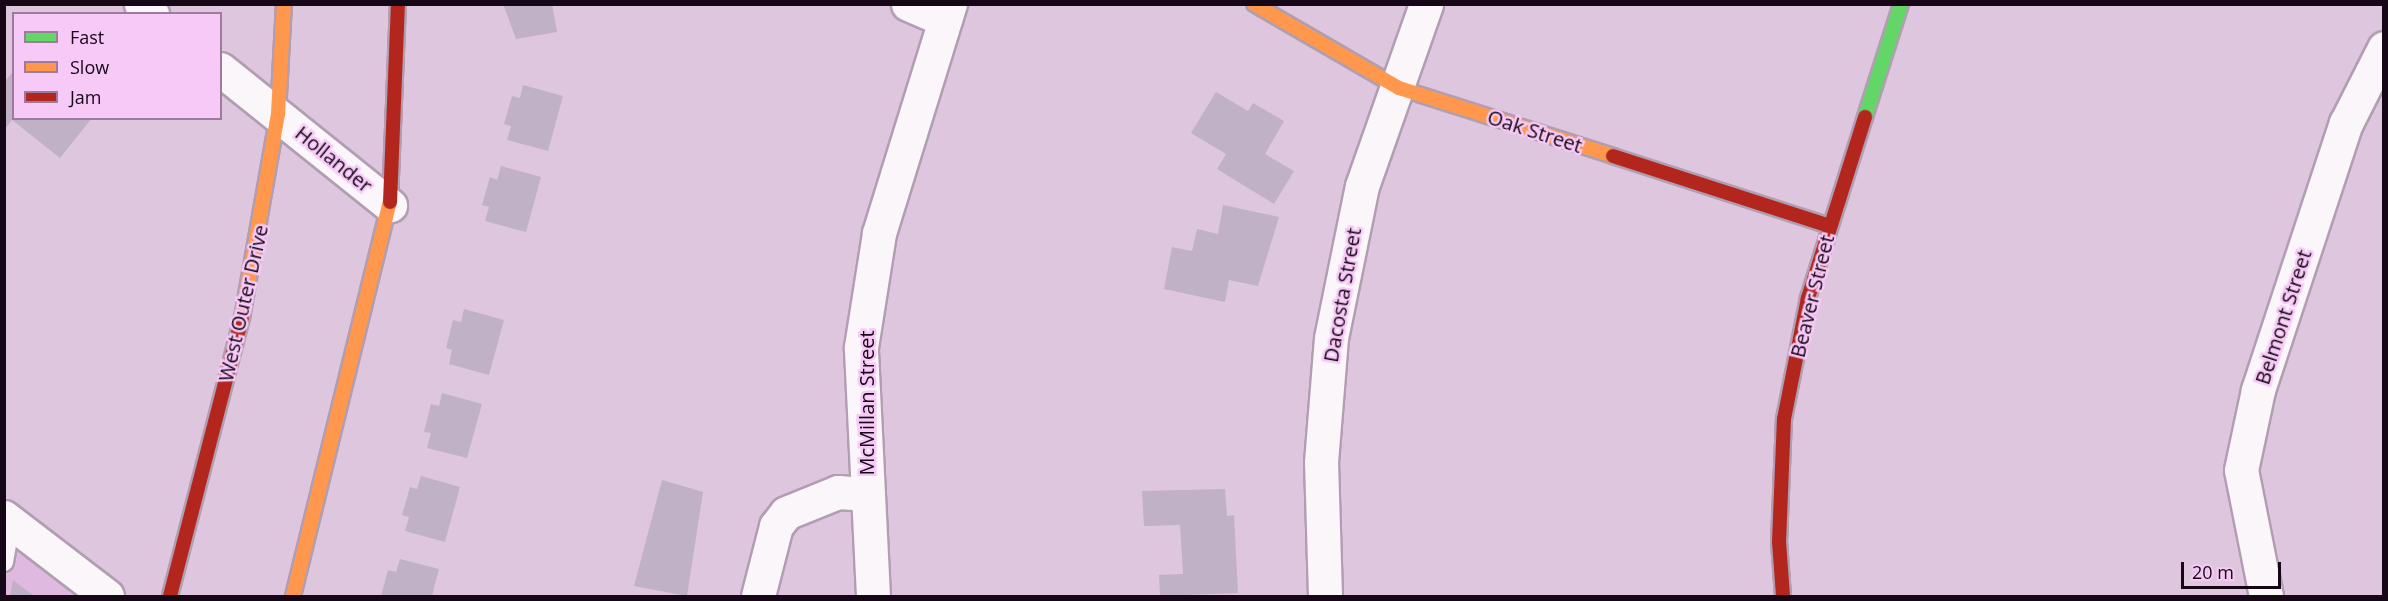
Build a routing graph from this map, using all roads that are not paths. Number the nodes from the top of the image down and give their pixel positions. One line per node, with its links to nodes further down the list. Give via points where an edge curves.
1 (284, 4): 11 (street, West Outer Drive)
2 (398, 4): 12 (street)
3 (908, 4): 7 (street)
4 (1254, 4): 10 (street, Oak Street)
5 (1426, 4): 10 (street, Dacosta Street)
6 (1901, 4): 13 (street, Beaver Street)
7 (948, 12): 14 (street, McMillan Street, via 879,233 861,347)
8 (2384, 48): 24 (street, Belmont Street, via 2346,123 2258,390 2241,470)
9 (222, 71): 11 (street, Hollander)
10 (1399, 88): 13 (street, Oak Street); 22 (street, Dacosta Street, via 1362,186 1331,338 1321,462)
11 (278, 114): 12 (street, Hollander); 18 (street, West Outer Drive, via 250,288)
12 (390, 205): 19 (street)
13 (1830, 226): 23 (street, Beaver Street, via 1808,298 1784,419 1779,542)
14 (868, 494): 20 (street, via 838,492 786,513 776,526); 21 (street, McMillan Street)
15 (8, 520): 16 (lane); 17 (street)
16 (4, 562)
17 (107, 597)
18 (170, 597)
19 (293, 597)
20 (758, 597)
21 (873, 597)
22 (1325, 597)
23 (1783, 597)
24 (2266, 597)

